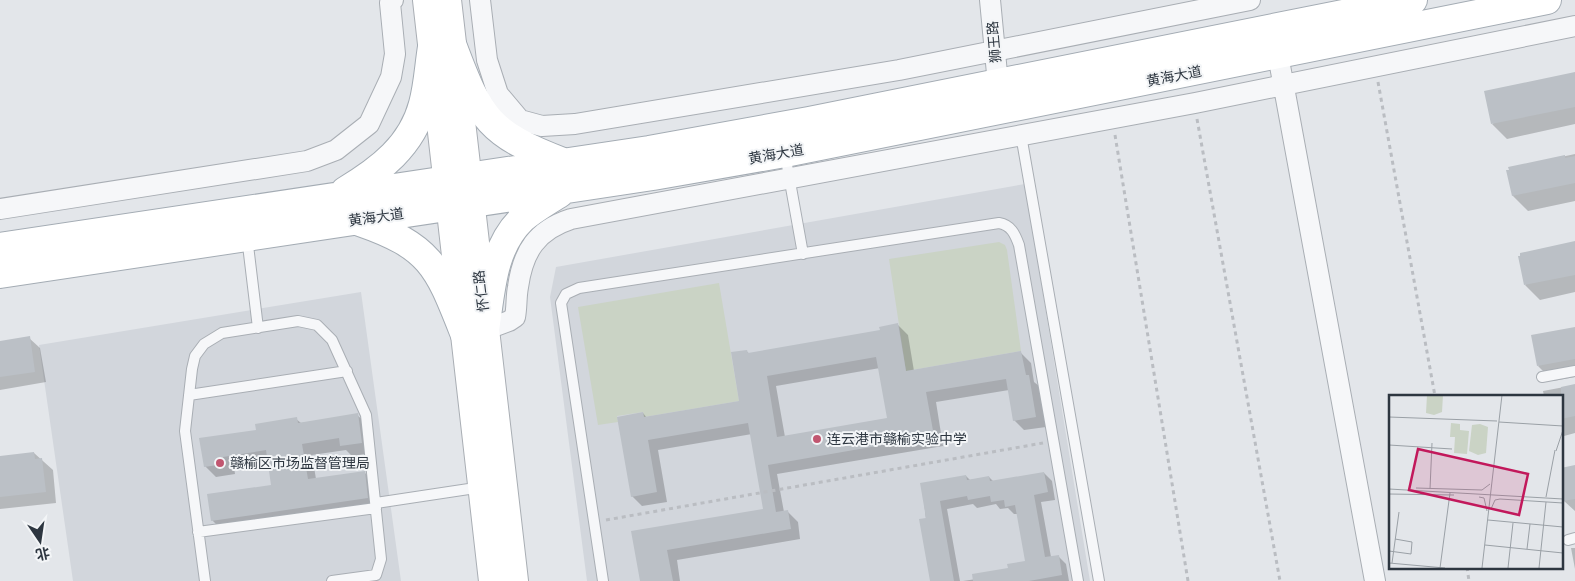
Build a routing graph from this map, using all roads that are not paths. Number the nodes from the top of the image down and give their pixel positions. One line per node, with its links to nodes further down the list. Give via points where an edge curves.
1 (393, 0): 22 (street, via 390,3 395,54 391,77 369,124 336,150 307,161)
2 (427, 0): 10 (main road, 怀仁路)
3 (447, 0): 10 (main road, 怀仁路)
4 (480, 0): 11 (street, via 487,60 498,94 520,120 542,126 595,121)
5 (990, 0): 11 (street, 狮王路)
6 (1250, 0): 11 (street)
7 (1413, 0): 13 (main road, 黄海大道)
8 (1547, 0): 12 (main road, 黄海大道)
9 (1575, 26): 14 (street)
10 (442, 47): 16 (main road, via 494,126 526,148); 18 (main road, 怀仁路); 20 (main road, via 413,131 378,170)
11 (995, 51): 13 (street, 狮王路)
12 (1278, 55): 14 (street); 17 (main road, 黄海大道)
13 (998, 84): 16 (main road, 黄海大道, via 799,123)
14 (1283, 85): 15 (street); 44 (street)
15 (1021, 135): 17 (street); 43 (lane)
16 (564, 162): 18 (main road, 黄海大道)
17 (787, 165): 19 (main road, 黄海大道); 26 (lane); 29 (street, via 551,225 534,241 524,261 514,317)
18 (458, 178): 20 (main road, 黄海大道); 21 (main road, 怀仁路)
19 (566, 189): 21 (main road, 黄海大道); 29 (main road, via 523,218 510,233 500,253)
20 (337, 196): 25 (main road, 黄海大道)
21 (460, 205): 23 (main road, 黄海大道); 29 (main road, 怀仁路)
22 (0, 209)
23 (356, 220): 24 (main road, 黄海大道); 29 (main road, via 406,240 426,257 437,269)
24 (246, 237): 27 (main road, 黄海大道); 28 (lane)
25 (0, 247)
26 (802, 254): 41 (lane, via 579,288 566,294 561,303); 42 (lane, via 999,223 1015,233)
27 (0, 274)
28 (258, 328): 30 (lane, via 298,321 317,325 332,340); 33 (lane, via 222,333 204,344 195,356)
29 (475, 332): 34 (main road, 怀仁路); 40 (main road, 怀仁路)
30 (347, 371): 33 (lane); 35 (lane, via 366,415)
31 (1575, 371): 32 (lane)
32 (1542, 377)
33 (189, 395): 36 (lane, via 185,431)
34 (483, 487): 35 (lane); 39 (main road, 怀仁路)
35 (376, 506): 36 (lane); 38 (lane, via 381,559 376,575)
36 (198, 532): 37 (lane)
37 (205, 581)
38 (332, 581)
39 (493, 581)
40 (514, 581)
41 (603, 581)
42 (1078, 581)
43 (1099, 581)
44 (1375, 581)

